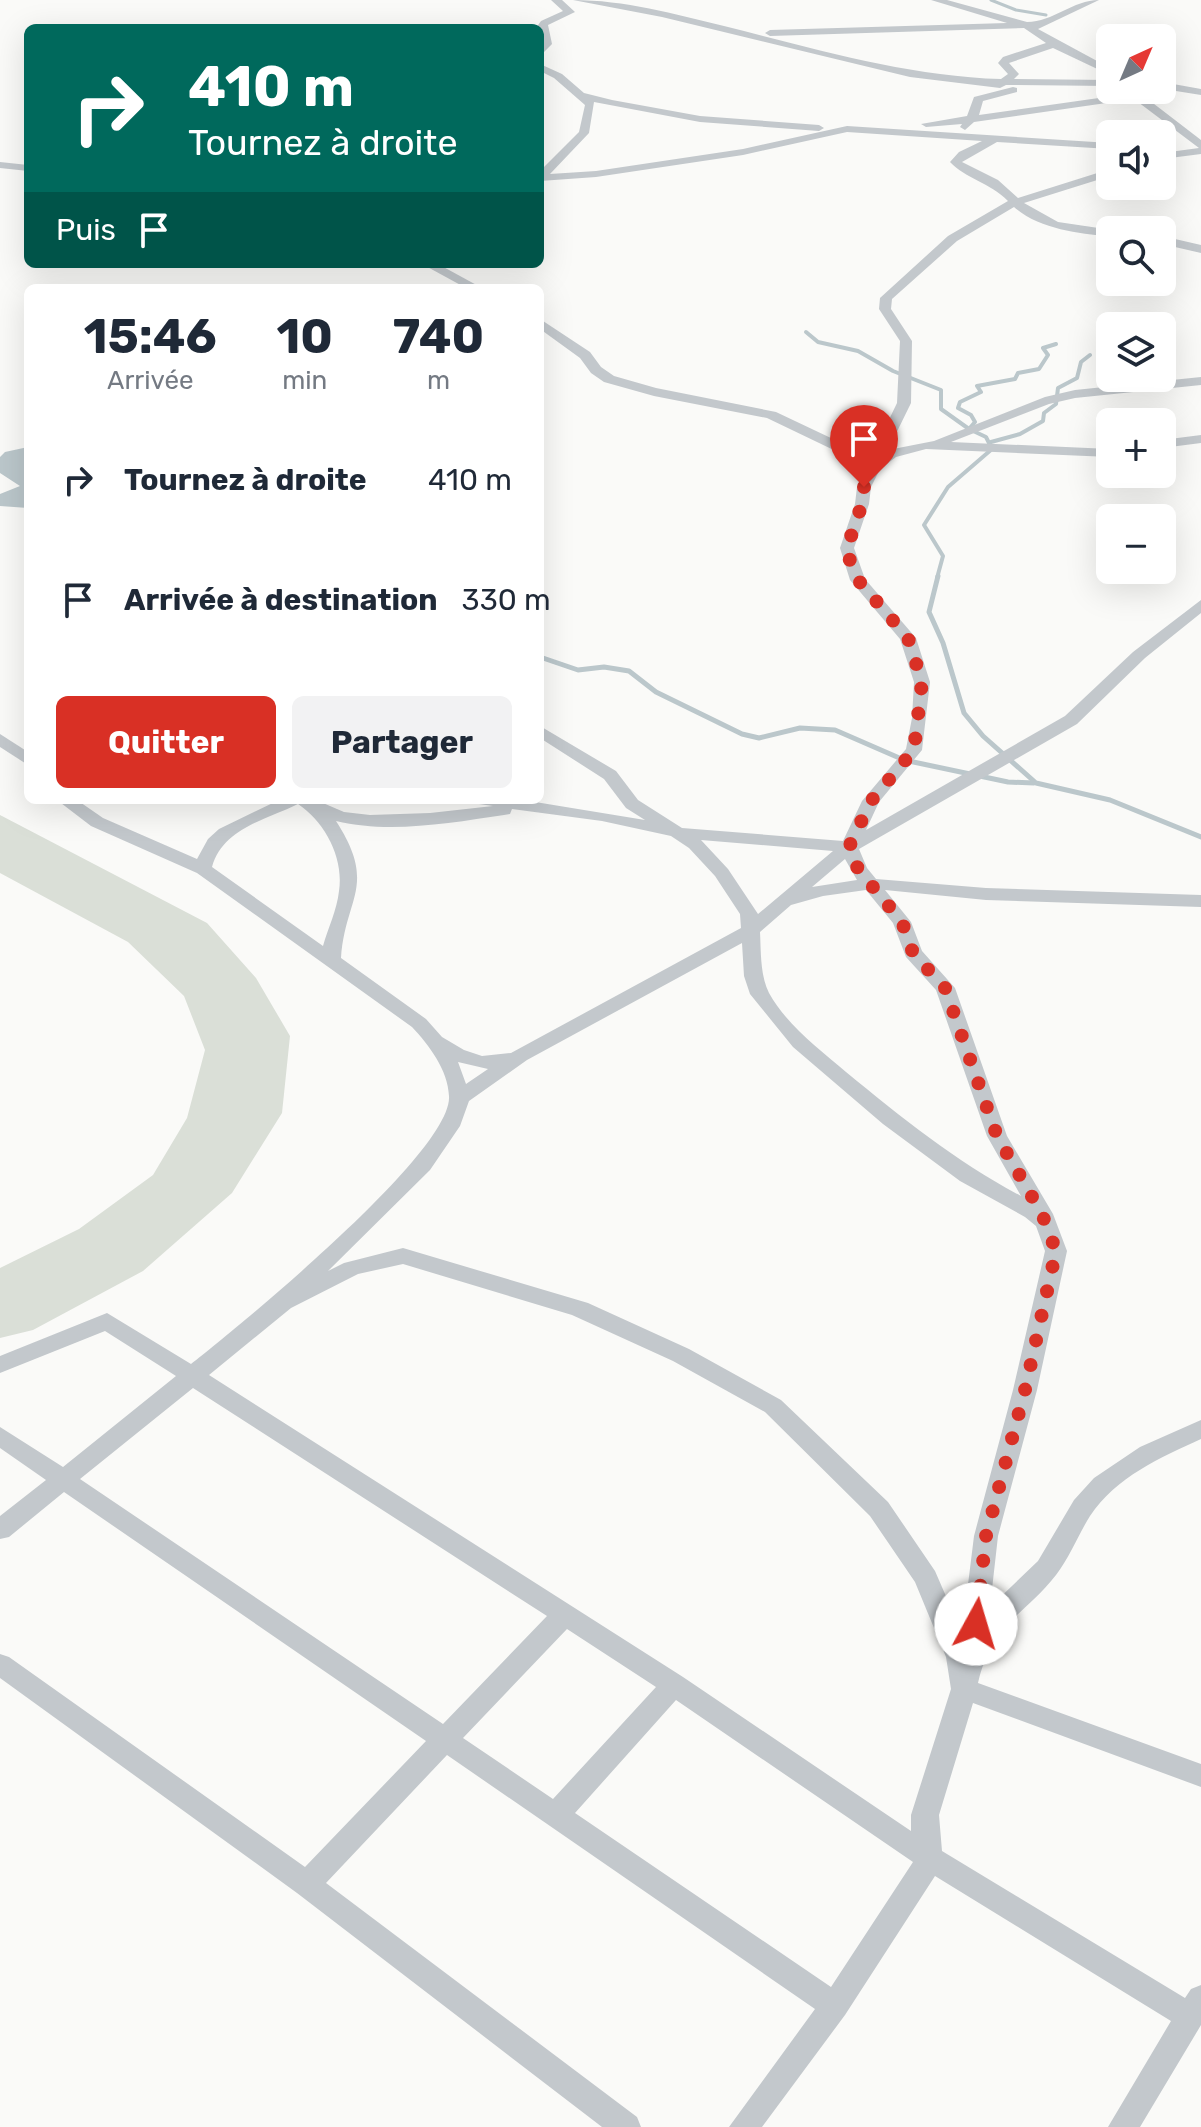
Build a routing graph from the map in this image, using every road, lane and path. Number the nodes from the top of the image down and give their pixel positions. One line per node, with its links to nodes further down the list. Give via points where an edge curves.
1 (556, 0): 8 (street, via 570,12)
2 (578, 0): 6 (street)
3 (619, 0): 6 (street)
4 (936, 0): 7 (street)
5 (1094, 0): 9 (street)
6 (631, 8): 10 (street)
7 (1019, 23): 9 (street); 10 (street, via 830,33)
8 (543, 24)
9 (1035, 27): 11 (street)
10 (722, 30): 14 (street, via 909,73)
11 (1054, 44): 12 (street); 14 (street, via 1007,59 1003,63 1014,74)
12 (1096, 65)
13 (544, 69): 20 (street)
14 (1002, 82): 16 (street); 19 (street)
15 (1096, 83): 16 (street)
16 (1041, 84): 19 (street)
17 (1176, 90): 18 (street)
18 (1201, 93)
19 (987, 95): 24 (street, via 978,99)
20 (583, 96): 25 (street, via 634,110 717,122); 36 (street, via 590,104 584,133)
21 (1096, 100): 23 (street)
22 (1146, 104): 31 (street)
23 (1032, 113): 24 (street); 28 (street)
24 (969, 120): 26 (street); 27 (street)
25 (847, 129): 26 (street); 38 (street, via 743,152)
26 (891, 130): 27 (street)
27 (965, 136): 28 (street); 33 (street)
28 (995, 139): 29 (street); 33 (street)
29 (1096, 145)
30 (1176, 148): 31 (street)
31 (1197, 149): 32 (street)
32 (1176, 153)
33 (963, 154): 39 (street, via 956,162 982,174)
34 (0, 165): 35 (street)
35 (24, 168)
36 (544, 174)
37 (1096, 177): 39 (street)
38 (544, 178)
39 (1016, 203): 40 (street, via 1058,225); 51 (street, via 942,245 886,298 885,309 906,341 906,378 904,403)
40 (1096, 231)
41 (1176, 243): 42 (street)
42 (1201, 249)
43 (446, 268): 44 (street)
44 (470, 284)
45 (544, 326): 51 (street, via 609,379 771,415)
46 (1201, 381): 49 (street, via 1075,394)
47 (1201, 439): 48 (street)
48 (1176, 442)
49 (926, 445): 50 (street); 51 (street, via 891,454)
50 (1096, 452)
51 (877, 465): 63 (street, via 864,487 847,548 858,580 908,638 922,682 920,718 914,750 871,801)
52 (1201, 605): 63 (street, via 1071,720)
53 (544, 733): 62 (street, via 587,758 610,775 632,804)
54 (0, 739): 55 (street)
55 (24, 757)
56 (72, 804): 64 (street, via 97,822)
57 (285, 804): 64 (street, via 214,840)
58 (309, 804): 61 (street)
59 (505, 804): 60 (street)
60 (520, 807): 61 (street, via 413,819); 62 (street, via 602,816)
61 (321, 813): 69 (street, via 336,837 349,883)
62 (680, 833): 63 (street); 68 (street, via 739,895)
63 (849, 847): 65 (street, via 858,869); 67 (street)
64 (203, 869): 69 (street)
65 (871, 882): 66 (street, via 983,894); 67 (street, via 810,893); 73 (street, via 902,922 913,953 945,988 997,1136)
66 (1201, 901)
67 (781, 905): 68 (street)
68 (751, 930): 71 (street); 73 (street, via 760,994 800,1043 890,1119 967,1176 1033,1212)
69 (331, 961): 70 (street)
70 (437, 1041): 71 (street, via 472,1061 498,1063); 72 (street)
71 (520, 1056): 72 (street)
72 (460, 1098): 74 (street, via 450,1126 423,1165)
73 (1049, 1229): 82 (street, via 1056,1251 986,1536)
74 (278, 1307): 76 (street); 85 (street, via 352,1268 403,1256 580,1309 743,1386 773,1406 879,1509 926,1578 959,1657)
75 (0, 1365): 76 (street, via 107,1321)
76 (193, 1376): 79 (street); 81 (street)
77 (1201, 1429): 82 (street, via 1148,1453 1103,1484 1047,1568 995,1618)
78 (0, 1436): 79 (street)
79 (64, 1479): 80 (street); 86 (street)
80 (0, 1530)
81 (564, 1615): 84 (street); 86 (street)
82 (972, 1654): 85 (street)
83 (0, 1664): 90 (street)
84 (674, 1685): 88 (street); 89 (street)
85 (964, 1689): 87 (street); 89 (street, via 925,1815)
86 (445, 1739): 88 (street); 90 (street)
87 (1201, 1776)
88 (556, 1815): 91 (street)
89 (931, 1859): 91 (street); 92 (street)
90 (307, 1884): 93 (street)
91 (835, 2006): 94 (street)
92 (1195, 2007): 95 (street)
93 (626, 2127)
94 (744, 2127)
95 (1123, 2127)

